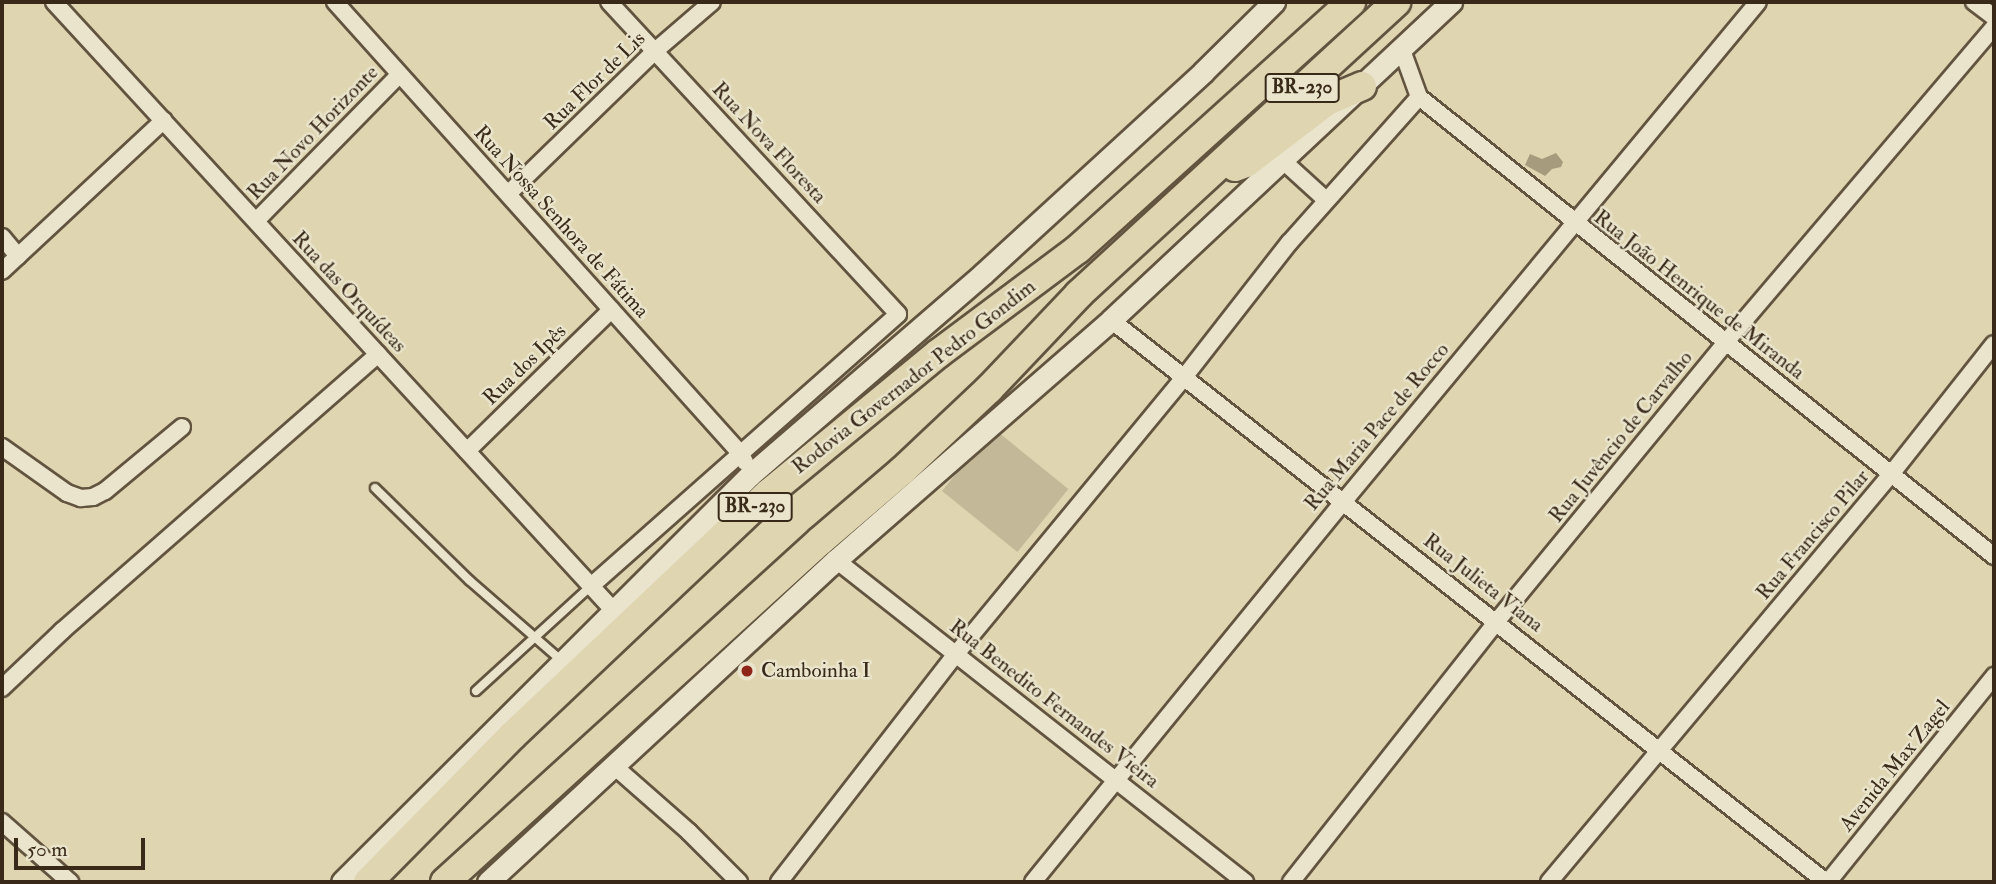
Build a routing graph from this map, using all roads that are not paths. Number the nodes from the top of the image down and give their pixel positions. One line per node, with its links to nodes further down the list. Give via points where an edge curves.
1 (54, 2): 20 (street, Rua das Orquídeas)
2 (335, 2): 17 (street, Rua Nossa Senhora de Fátima)
3 (609, 2): 16 (street, Rua Nova Floresta)
4 (712, 2): 16 (street, Rua Flor de Lis)
5 (1274, 2): 41 (street, via 984,273)
6 (1338, 2): 14 (highway)
7 (1351, 2): 14 (highway, Rodovia Governador Pedro Gondim / BR-230)
8 (1396, 2): 22 (highway, Rodovia Governador Pedro Gondim / BR-230)
9 (1451, 2): 15 (street)
10 (1758, 2): 26 (street, Rua Maria Pace de Rocco)
11 (1974, 2): 12 (street)
12 (1994, 17)
13 (1994, 27): 32 (street, Rua Juvêncio de Carvalho)
14 (1319, 32): 61 (highway, Rodovia Governador Pedro Gondim / BR-230, via 1078,249 939,353 769,493 513,735)
15 (1402, 50): 18 (street); 19 (street)
16 (655, 51): 23 (street, Rua Flor de Lis); 39 (street, Rua Nova Floresta, via 898,314)
17 (399, 75): 23 (street, Rua Nossa Senhora de Fátima); 25 (street, Rua Novo Horizonte)
18 (1362, 86): 21 (street); 22 (highway, via 1327,101 1246,163)
19 (1419, 97): 24 (street); 26 (street, Rua João Henrique de Miranda)
20 (164, 120): 25 (street, Rua das Orquídeas); 28 (street)
21 (1280, 159): 24 (street); 31 (street)
22 (1209, 173): 62 (highway, Rodovia Governador Pedro Gondim / BR-230, via 1079,294 989,389 912,461)
23 (509, 193): 30 (street, Rua Nossa Senhora de Fátima)
24 (1325, 199): 35 (street)
25 (256, 221): 34 (street, Rua das Orquídeas)
26 (1574, 223): 32 (street, Rua João Henrique de Miranda); 43 (street, Rua Maria Pace de Rocco)
27 (2, 237): 28 (street)
28 (18, 256): 29 (street)
29 (2, 271)
30 (611, 310): 38 (street, Rua dos Ipês); 39 (street, Rua Nossa Senhora de Fátima)
31 (1111, 320): 35 (street, Rua Julieta Viana); 45 (street)
32 (1726, 343): 40 (street, Rua João Henrique de Miranda); 48 (street, Rua Juvêncio de Carvalho)
33 (1994, 344): 40 (street, Rua Francisco Pilar)
34 (378, 354): 38 (street, Rua das Orquídeas); 53 (street)
35 (1185, 376): 43 (street, Rua Julieta Viana); 50 (street)
36 (182, 427): 37 (street, via 93,497 67,493)
37 (2, 447)
38 (467, 451): 46 (street, Rua das Orquídeas)
39 (741, 454): 41 (street, Rua Nossa Senhora de Fátima); 46 (street)
40 (1892, 473): 44 (street, Rua João Henrique de Miranda); 55 (street, Rua Francisco Pilar)
41 (750, 475): 47 (street)
42 (375, 488): 49 (lane)
43 (1344, 501): 48 (street, Rua Julieta Viana); 57 (street, Rua Maria Pace de Rocco)
44 (1994, 556)
45 (836, 560): 50 (street, Rua Benedito Fernandes Vieira); 56 (street)
46 (591, 586): 47 (street, Rua das Orquídeas); 49 (lane)
47 (613, 610): 51 (street)
48 (1497, 621): 55 (street, Rua Julieta Viana); 68 (street, Rua Juvêncio de Carvalho)
49 (534, 639): 51 (lane); 54 (lane)
50 (956, 654): 57 (street, Rua Benedito Fernandes Vieira); 65 (street)
51 (562, 660): 60 (street)
52 (1994, 676): 70 (street, Avenida Max Zagel)
53 (2, 688)
54 (476, 691)
55 (1660, 749): 69 (street, Rua Francisco Pilar); 70 (street, Rua Julieta Viana)
56 (614, 766): 63 (street); 64 (street)
57 (1116, 778): 66 (street, Rua Maria Pace de Rocco); 67 (street, Rua Benedito Fernandes Vieira)
58 (2, 822): 59 (street)
59 (70, 882)
60 (342, 882)
61 (368, 882)
62 (445, 882)
63 (488, 882)
64 (739, 882)
65 (779, 882)
66 (1033, 882)
67 (1245, 882)
68 (1291, 882)
69 (1549, 882)
70 (1827, 882)

